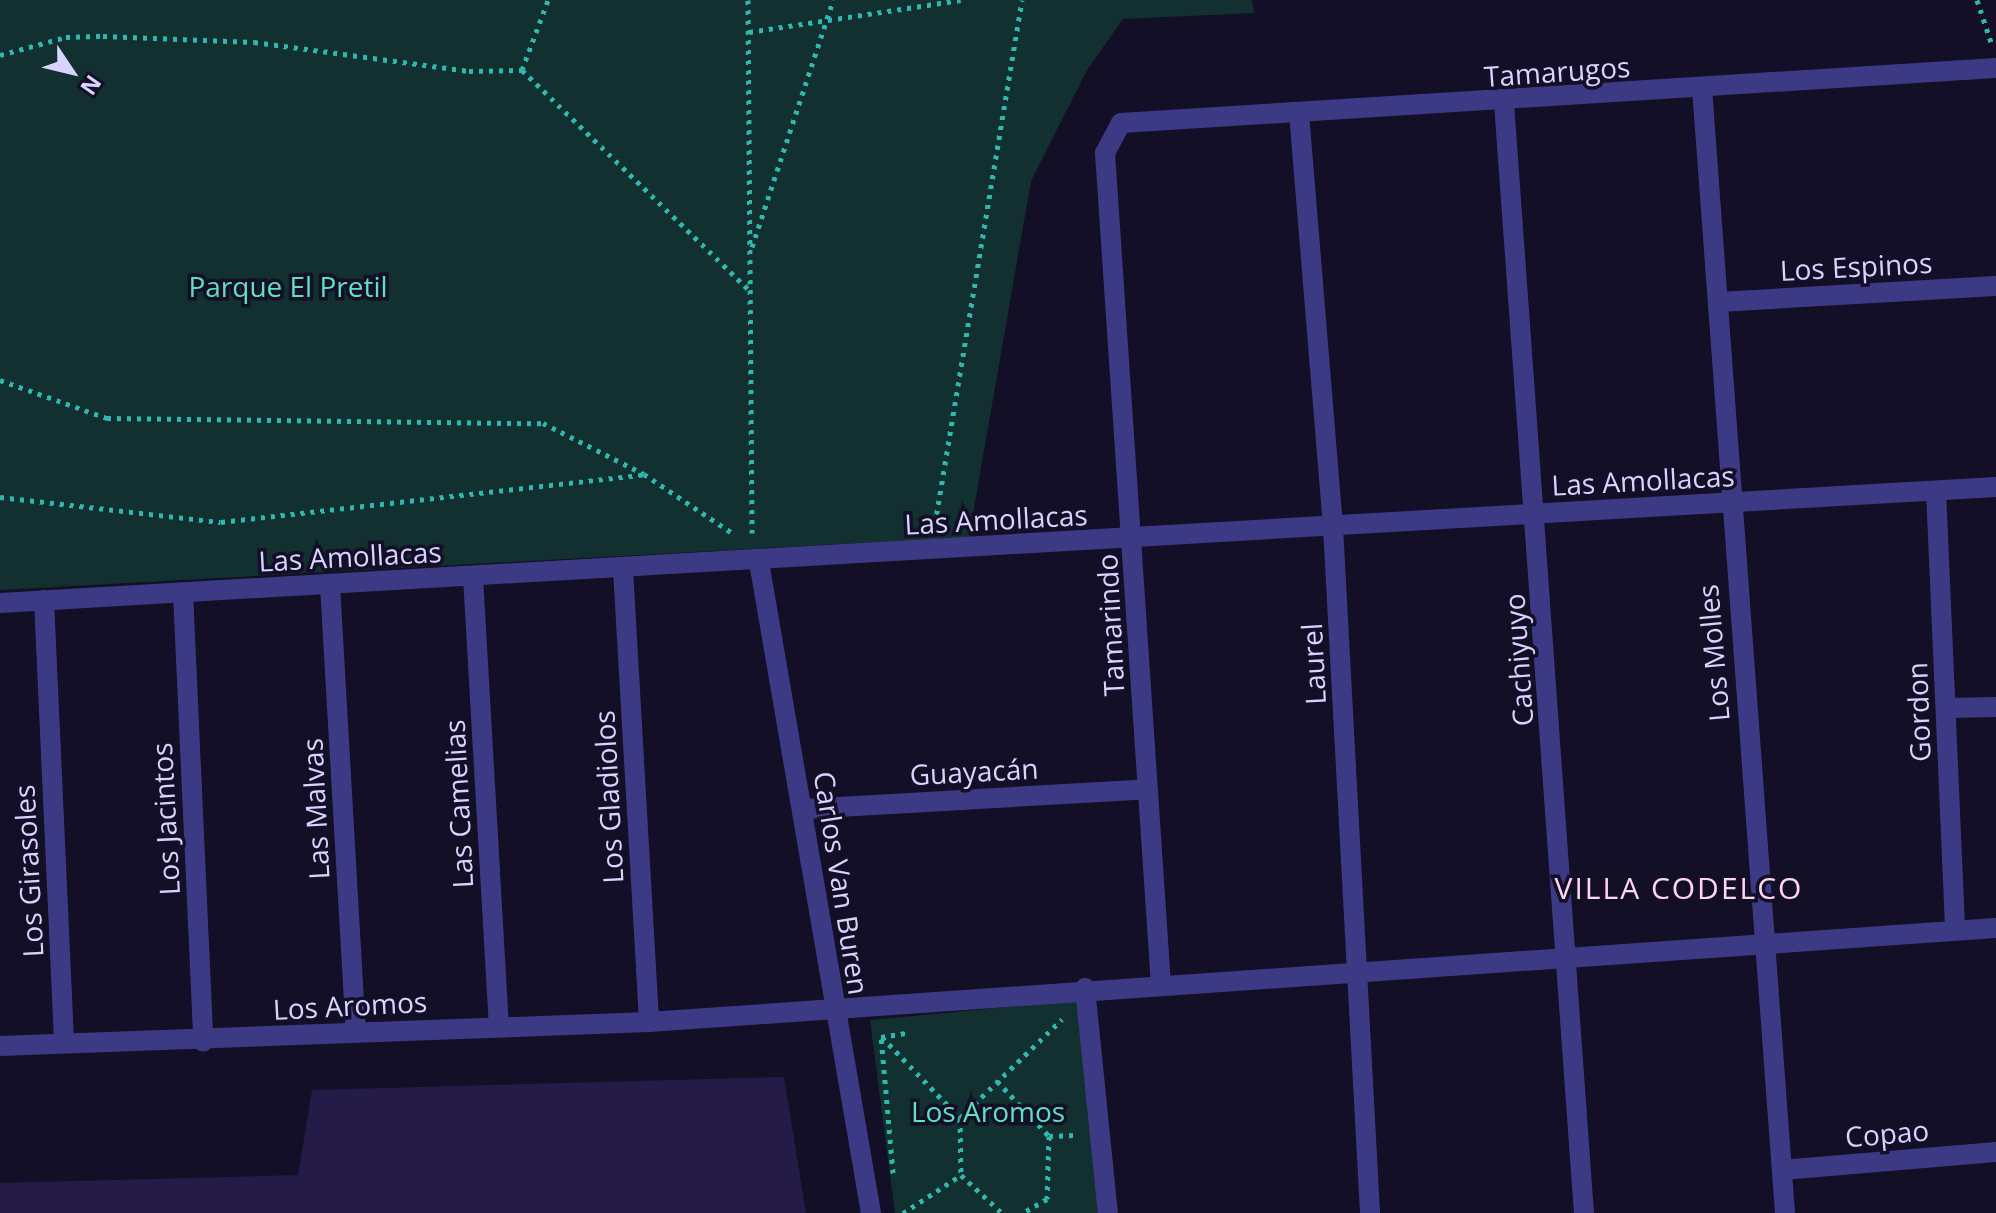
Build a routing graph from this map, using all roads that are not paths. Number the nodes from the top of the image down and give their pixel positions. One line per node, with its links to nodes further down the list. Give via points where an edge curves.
1 (1996, 68): 2 (street, Tamarugos)
2 (1702, 88): 3 (street, Tamarugos); 7 (street, Los Molles)
3 (1504, 103): 4 (street, Tamarugos); 11 (street, Cachiyuyo)
4 (1299, 113): 5 (street, Tamarugos); 12 (street, Laurel)
5 (1121, 123): 13 (street, Tamarindo, via 1105,153)
6 (1996, 286): 7 (street, Los Espinos)
7 (1719, 302): 10 (street, Los Molles)
8 (1996, 487): 9 (street, Las Amollacas)
9 (1936, 491): 10 (street, Las Amollacas); 22 (street, Gordon)
10 (1728, 503): 11 (street, Las Amollacas); 27 (street, Los Molles)
11 (1536, 515): 12 (street, Las Amollacas); 28 (street, Cachiyuyo)
12 (1333, 527): 13 (street, Las Amollacas); 29 (street, Laurel)
13 (1133, 539): 14 (street, Las Amollacas); 23 (street, Tamarindo)
14 (759, 562): 15 (street, Las Amollacas); 24 (street, Carlos Van Buren)
15 (623, 569): 16 (street, Las Amollacas); 33 (street, Los Gladiolos)
16 (473, 577): 17 (street, Las Amollacas); 34 (street, Las Camelias)
17 (330, 585): 18 (street, Las Amollacas); 35 (street, Las Malvas)
18 (183, 593): 19 (street, Las Amollacas); 36 (street, Los Jacintos)
19 (44, 600): 20 (street, Las Amollacas); 37 (street, Los Girasoles)
20 (0, 603)
21 (1996, 707): 22 (street)
22 (1946, 708): 26 (street, Gordon)
23 (1147, 789): 24 (street, Guayacán); 30 (street, Tamarindo)
24 (804, 809): 32 (street, Carlos Van Buren)
25 (1996, 928): 26 (street, Los Aromos)
26 (1955, 931): 27 (street, Los Aromos)
27 (1767, 942): 28 (street, Los Aromos); 40 (street, Los Molles)
28 (1568, 958): 29 (street, Los Aromos); 44 (street, Cachiyuyo)
29 (1357, 967): 30 (street, Los Aromos); 43 (street, Laurel)
30 (1161, 985): 31 (street, Los Aromos)
31 (1080, 997): 32 (street, Los Aromos); 42 (street)
32 (833, 1009): 33 (street, Los Aromos); 41 (street, Carlos Van Buren)
33 (649, 1022): 34 (street, Los Aromos)
34 (499, 1027): 35 (street, Los Aromos)
35 (356, 1030): 36 (street, Los Aromos)
36 (203, 1042): 37 (street, Los Aromos)
37 (64, 1043): 38 (street, Los Aromos)
38 (0, 1046)
39 (1996, 1152): 40 (street, Copao)
40 (1782, 1170): 45 (street, Los Molles)
41 (871, 1213)
42 (1108, 1213)
43 (1370, 1213)
44 (1584, 1213)
45 (1785, 1213)

